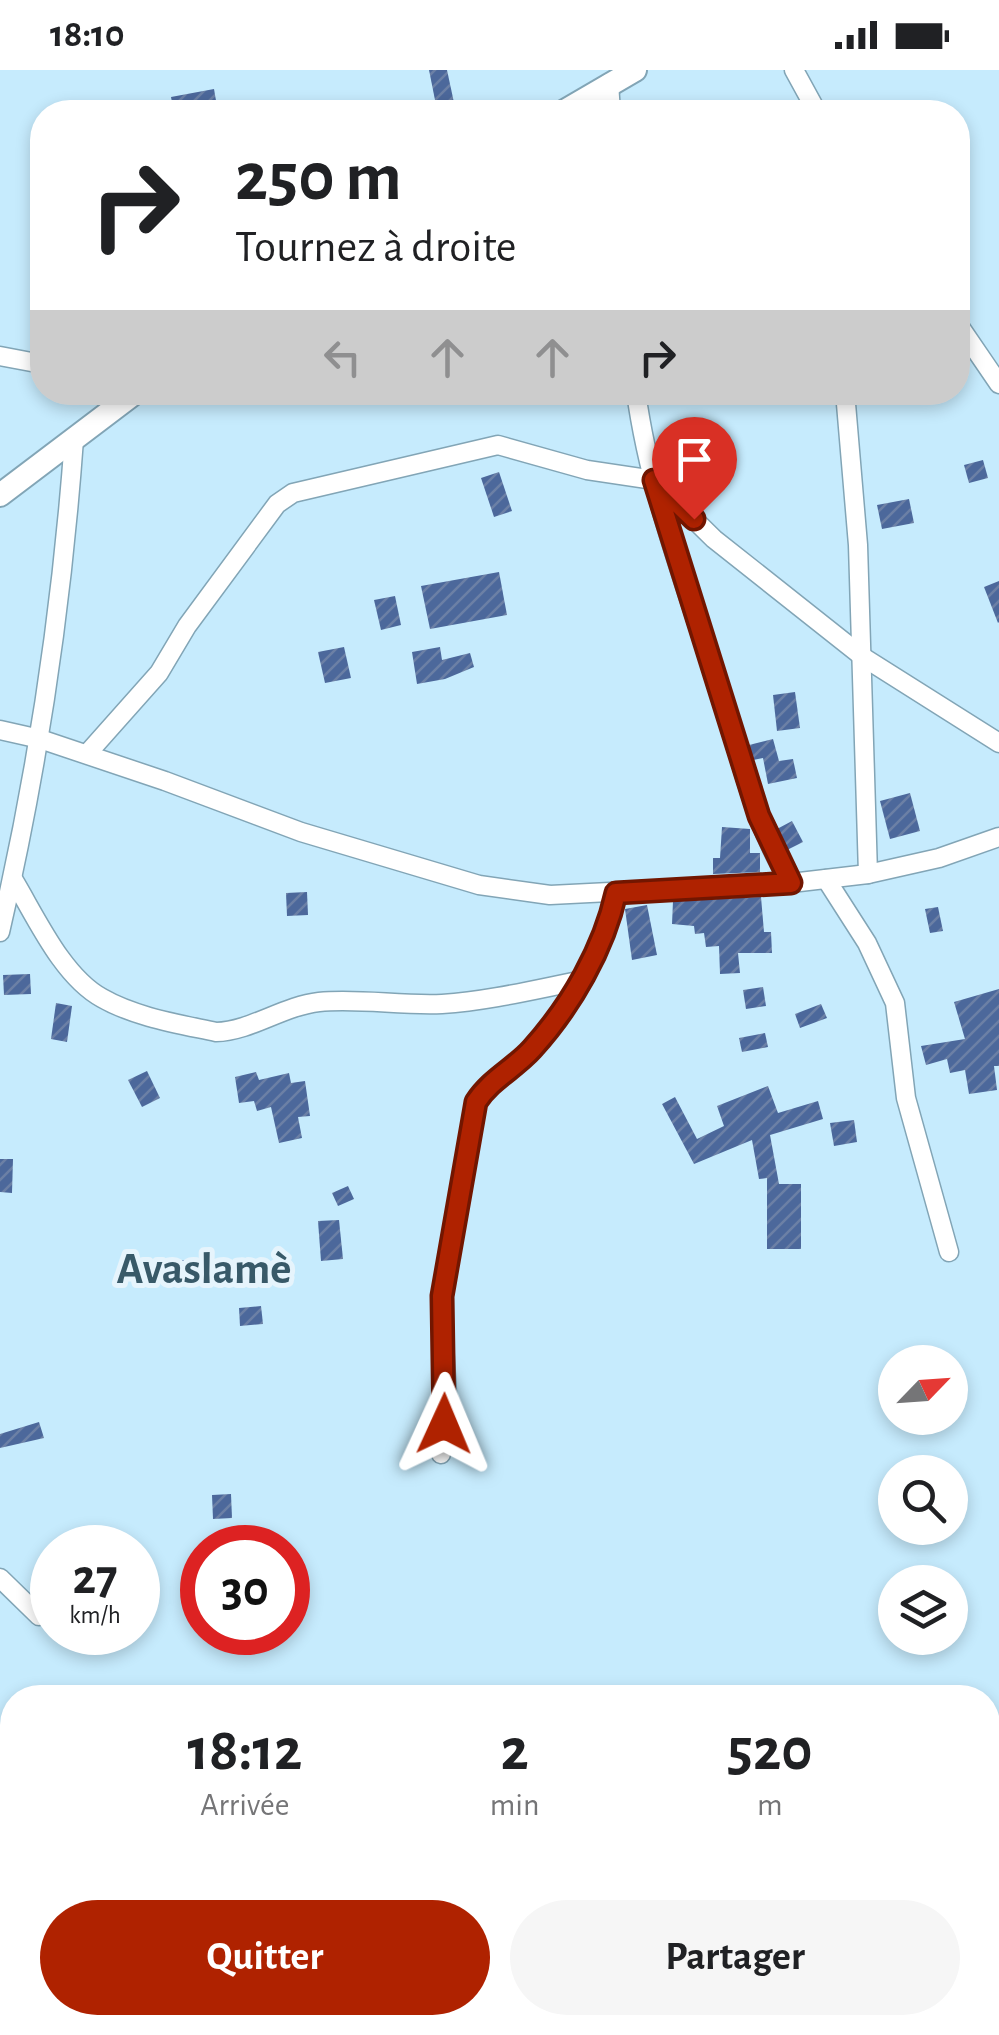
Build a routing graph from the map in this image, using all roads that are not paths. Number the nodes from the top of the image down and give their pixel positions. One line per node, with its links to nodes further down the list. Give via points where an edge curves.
1 (635, 70): 3 (street)
2 (794, 70): 6 (street)
3 (609, 83): 4 (street); 5 (street)
4 (582, 100)
5 (610, 100)
6 (811, 100)
7 (970, 342): 10 (street)
8 (0, 356): 9 (street)
9 (30, 362)
10 (999, 384)
11 (119, 405): 14 (street)
12 (639, 405): 15 (street)
13 (846, 405): 17 (street)
14 (74, 439): 16 (street); 19 (street, via 66,560)
15 (654, 480): 17 (street, via 714,539); 21 (street, via 498,446 294,492 262,521 159,673); 26 (street, via 759,816)
16 (0, 495)
17 (863, 657): 20 (street); 23 (street)
18 (0, 730): 19 (street)
19 (40, 739): 21 (street); 24 (street)
20 (999, 742)
21 (87, 754): 27 (street, via 301,832 480,884 550,895)
22 (999, 837): 23 (street)
23 (868, 874): 25 (street)
24 (12, 878): 28 (street); 29 (street, via 80,982 138,1013 216,1032 318,1002 486,1000)
25 (826, 879): 26 (street); 30 (street, via 895,1003 906,1098)
26 (791, 883): 27 (street)
27 (616, 893): 29 (street, via 607,933)
28 (0, 932)
29 (578, 980): 31 (street, via 532,1049 476,1102 442,1296)
30 (949, 1252)
31 (442, 1454)
32 (0, 1578): 33 (street)
33 (30, 1608)

